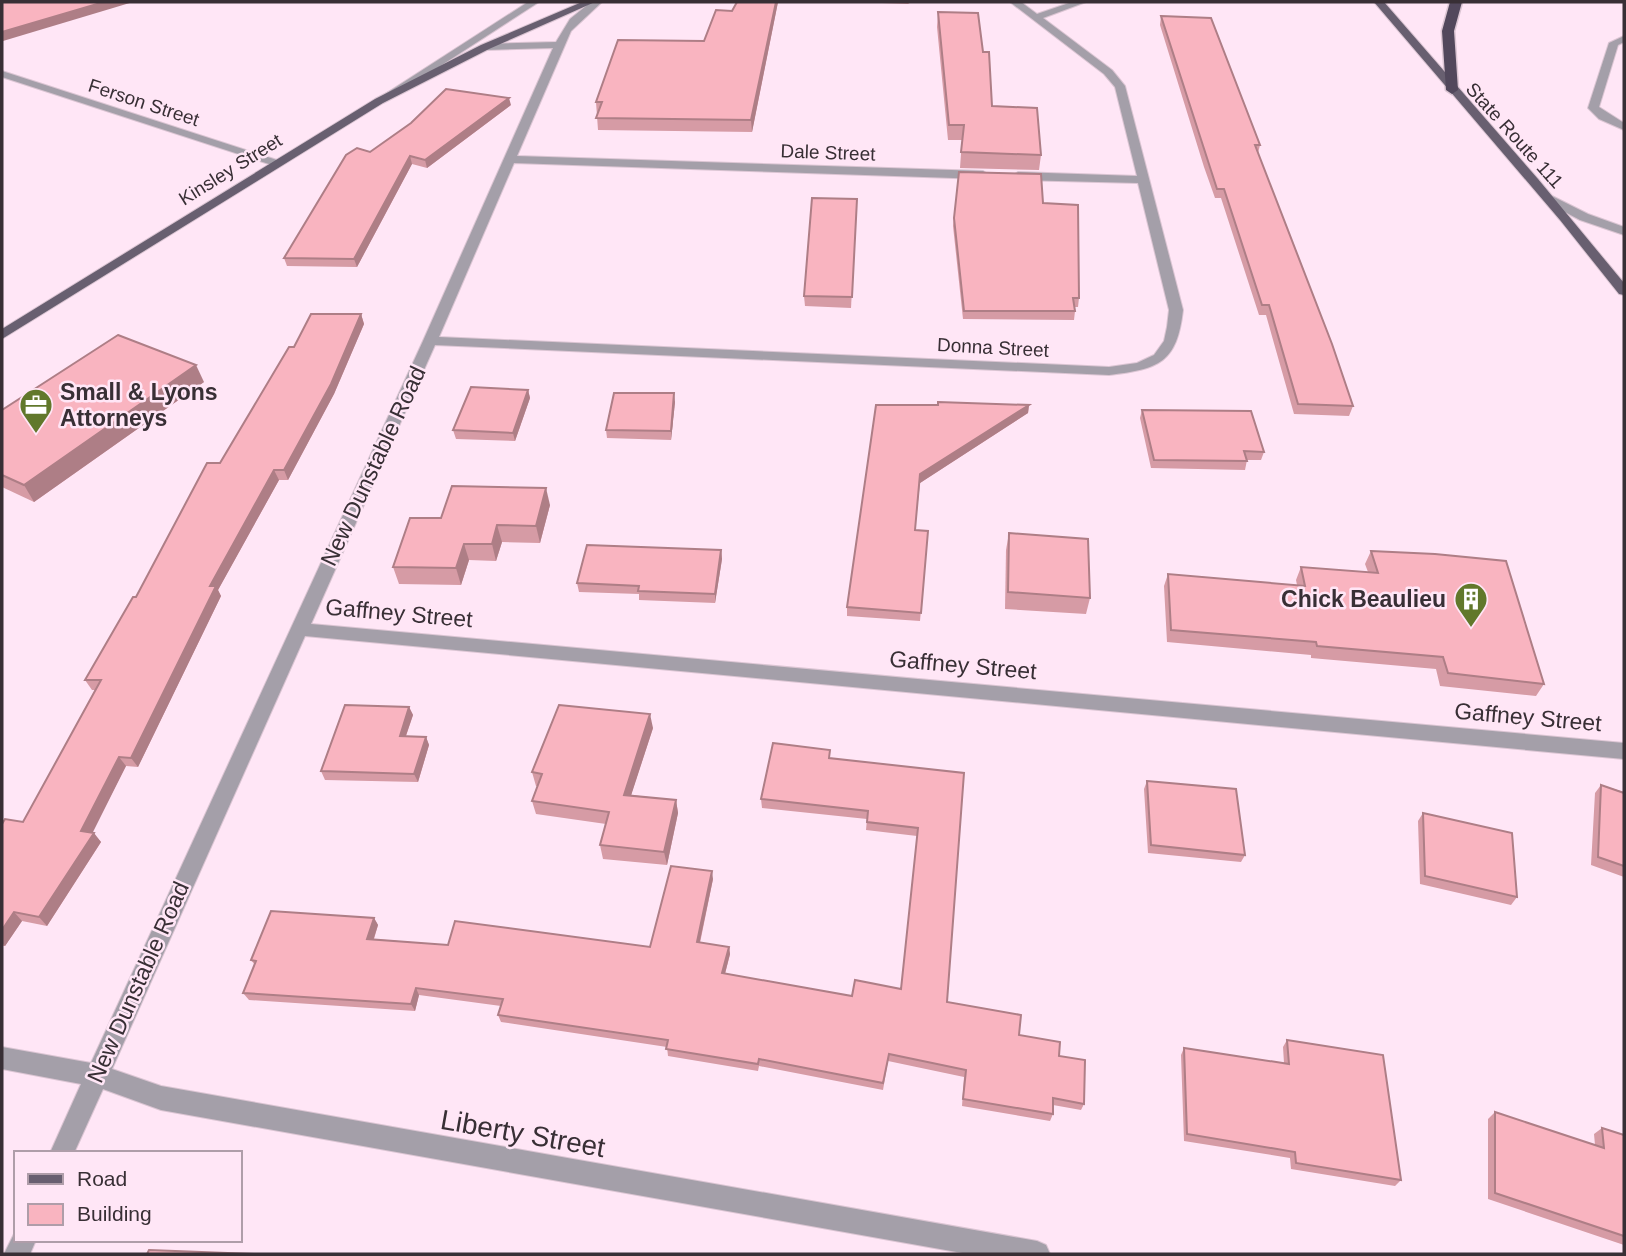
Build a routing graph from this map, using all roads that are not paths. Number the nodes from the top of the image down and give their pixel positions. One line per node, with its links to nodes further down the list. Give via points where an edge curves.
1 (534, 2): 14 (street)
2 (590, 2): 11 (main road)
3 (597, 2): 10 (street, New Dunstable Road, via 573,21)
4 (1016, 2): 8 (street, Donna Street)
5 (1081, 2): 8 (street)
6 (1379, 2): 13 (main road, State Route 111)
7 (1456, 2): 13 (highway, via 1448,31)
8 (1036, 17): 20 (street, Donna Street, via 1120,86)
9 (1624, 39): 15 (street, via 1614,43 1593,108)
10 (560, 46): 11 (street); 16 (street, New Dunstable Road)
11 (485, 47): 14 (main road, Kinsley Street)
12 (2, 74): 17 (street, Ferson Street)
13 (1452, 90): 21 (main road, State Route 111)
14 (379, 101): 17 (main road, Kinsley Street)
15 (1624, 127)
16 (510, 159): 18 (street, Dale Street); 25 (street, New Dunstable Road)
17 (276, 163): 24 (main road, Kinsley Street)
18 (991, 175)
19 (1005, 175): 20 (street)
20 (1144, 180): 25 (street, Donna Street, via 1176,310 1174,337 1164,356 1142,368 1109,371)
21 (1549, 200): 22 (street); 23 (main road, State Route 111)
22 (1624, 231)
23 (1624, 291)
24 (2, 335)
25 (430, 341): 26 (street, New Dunstable Road)
26 (298, 629): 27 (street, Gaffney Street); 29 (street, New Dunstable Road)
27 (1624, 751)
28 (2, 1058): 29 (street, Liberty Street)
29 (96, 1074): 30 (street, New Dunstable Road); 31 (street, Liberty Street, via 161,1098)
30 (63, 1151)
31 (1037, 1254)

